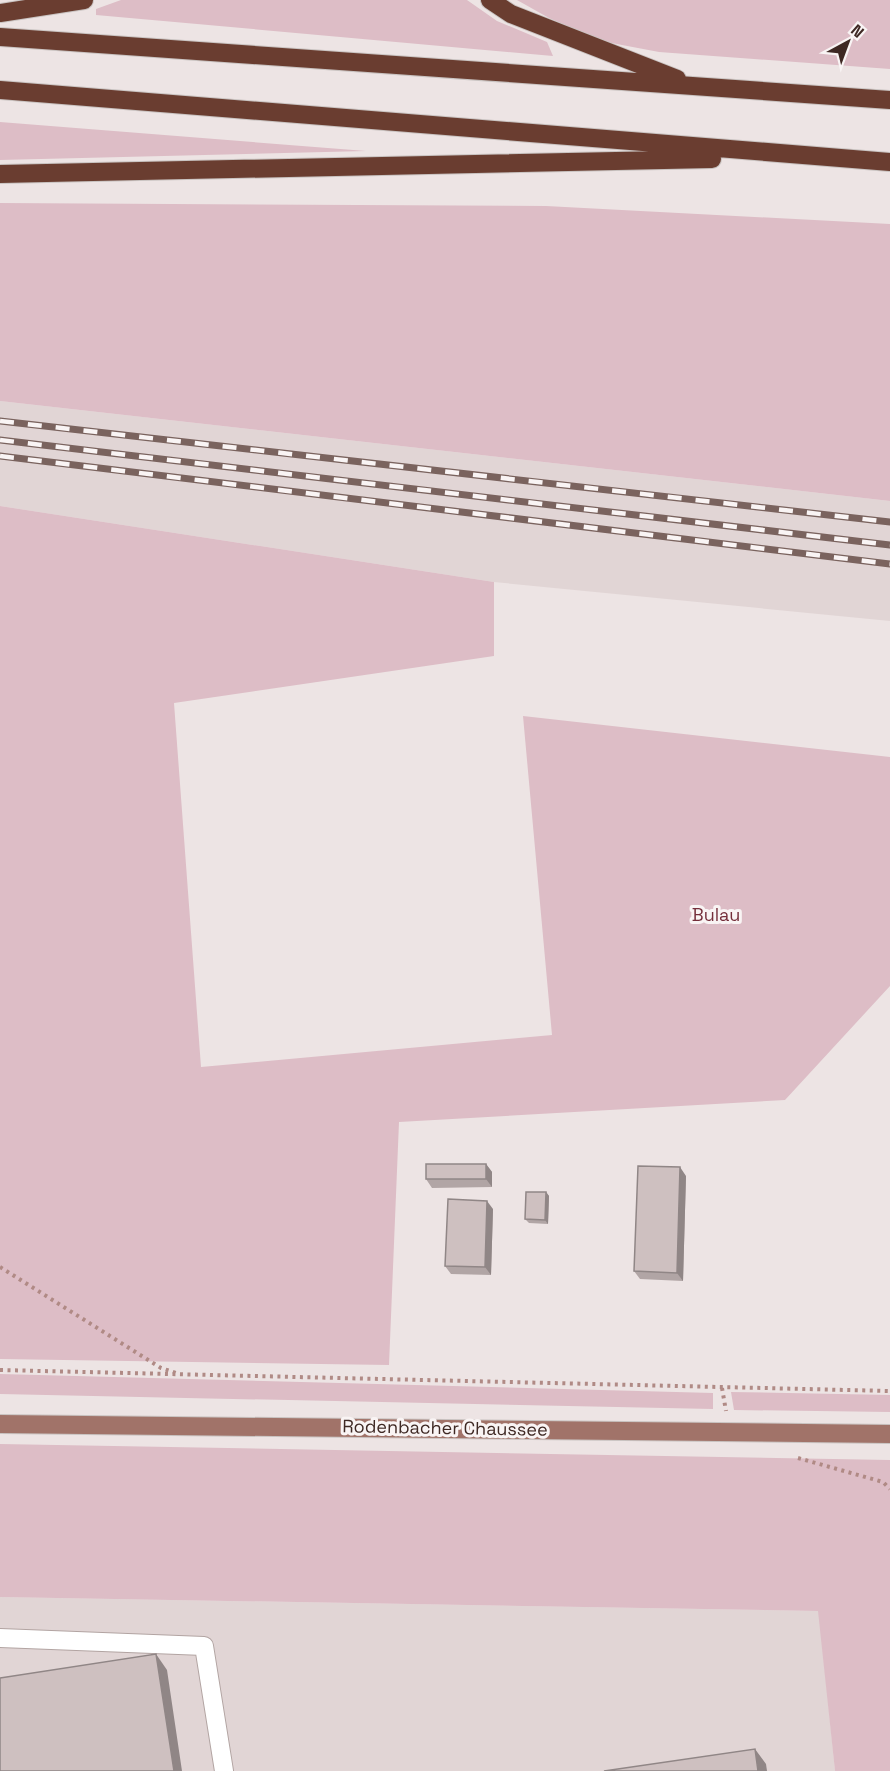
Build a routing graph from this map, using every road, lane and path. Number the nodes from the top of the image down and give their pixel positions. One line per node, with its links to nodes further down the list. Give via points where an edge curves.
1 (84, 0): 3 (highway)
2 (490, 0): 5 (highway, via 511,14)
3 (0, 13)
4 (0, 37): 5 (highway)
5 (696, 86): 7 (highway)
6 (0, 90): 8 (highway)
7 (890, 100)
8 (810, 157): 9 (highway); 10 (highway)
9 (890, 162)
10 (0, 174)
11 (0, 1267): 13 (path, via 161,1368)
12 (0, 1370): 13 (path)
13 (184, 1376): 14 (path)
14 (890, 1391)
15 (0, 1424): 16 (main road, Rodenbacher Chaussee)
16 (890, 1434)
17 (0, 1638): 18 (street, via 204,1646)
18 (224, 1771)

